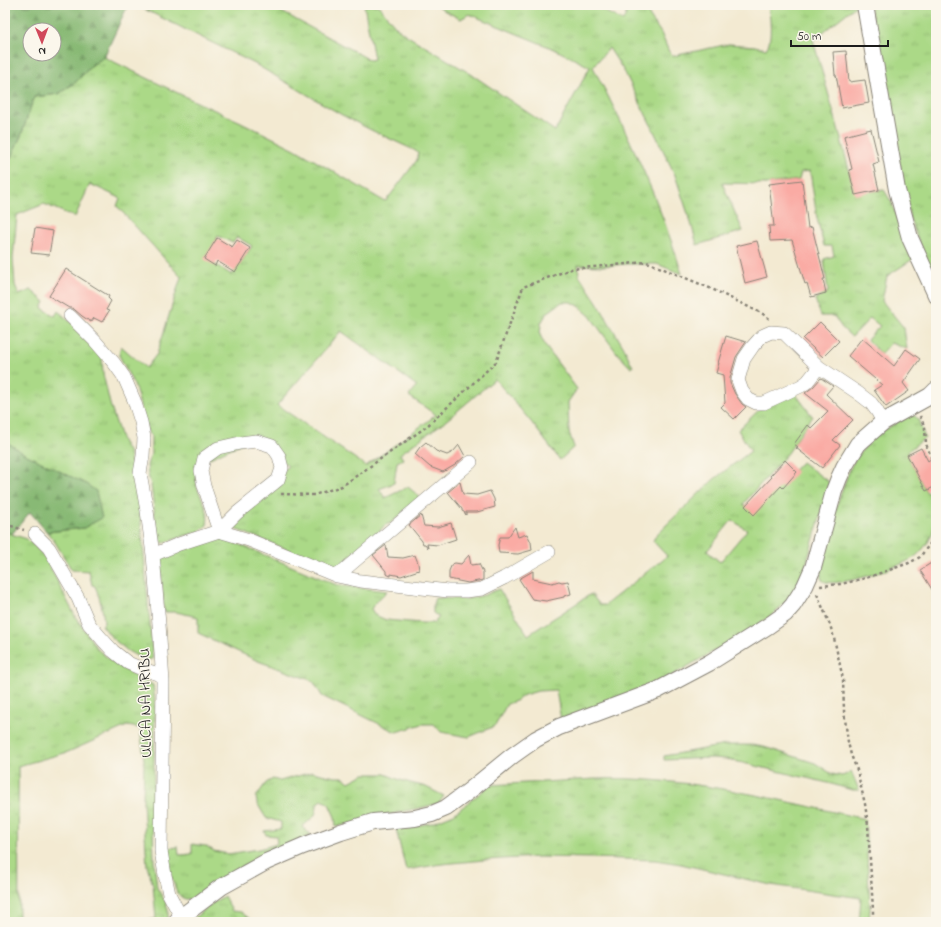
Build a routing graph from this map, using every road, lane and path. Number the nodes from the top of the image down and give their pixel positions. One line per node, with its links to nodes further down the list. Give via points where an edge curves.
1 (865, 5): 2 (street, via 897,190 910,238)
2 (936, 295)
3 (70, 316): 17 (street, ULICA NA HRIBU, via 114,363 124,377 134,400 144,438 140,473)
4 (784, 333): 5 (street); 5 (street, via 772,332 762,336 744,360 738,380 748,398 756,403 764,403 801,386); 11 (path, via 776,323 763,314 647,262 571,269 523,287 496,362 426,427 342,486 314,496)
5 (819, 367): 8 (street, via 871,403)
6 (936, 390): 7 (street)
7 (916, 404): 8 (street); 10 (path, via 925,428 926,444)
8 (883, 422): 19 (street, via 858,444 839,478)
9 (471, 462): 18 (street)
10 (936, 467)
11 (262, 494): 13 (street); 13 (street, via 278,480 282,468 279,456 272,446 256,441 240,443 218,448 204,458 201,471 204,486)
12 (5, 525): 15 (path)
13 (219, 531): 17 (street); 18 (street, via 249,540)
14 (936, 531): 19 (path, via 920,557 910,563 841,584)
15 (35, 534): 20 (street, via 49,548 78,598 89,624 102,639 128,663)
16 (549, 552): 18 (street, via 482,589 466,591 360,581)
17 (153, 555): 20 (street, ULICA NA HRIBU)
18 (337, 576)
19 (809, 586): 21 (street, via 785,614 709,663 658,690 559,727 536,739 446,808 415,818 374,822 266,862 221,887); 22 (path, via 830,626 843,679 848,742 857,770 868,825)
20 (162, 675): 21 (street, ULICA NA HRIBU, via 161,850 169,894)
21 (179, 920)
22 (873, 922)

